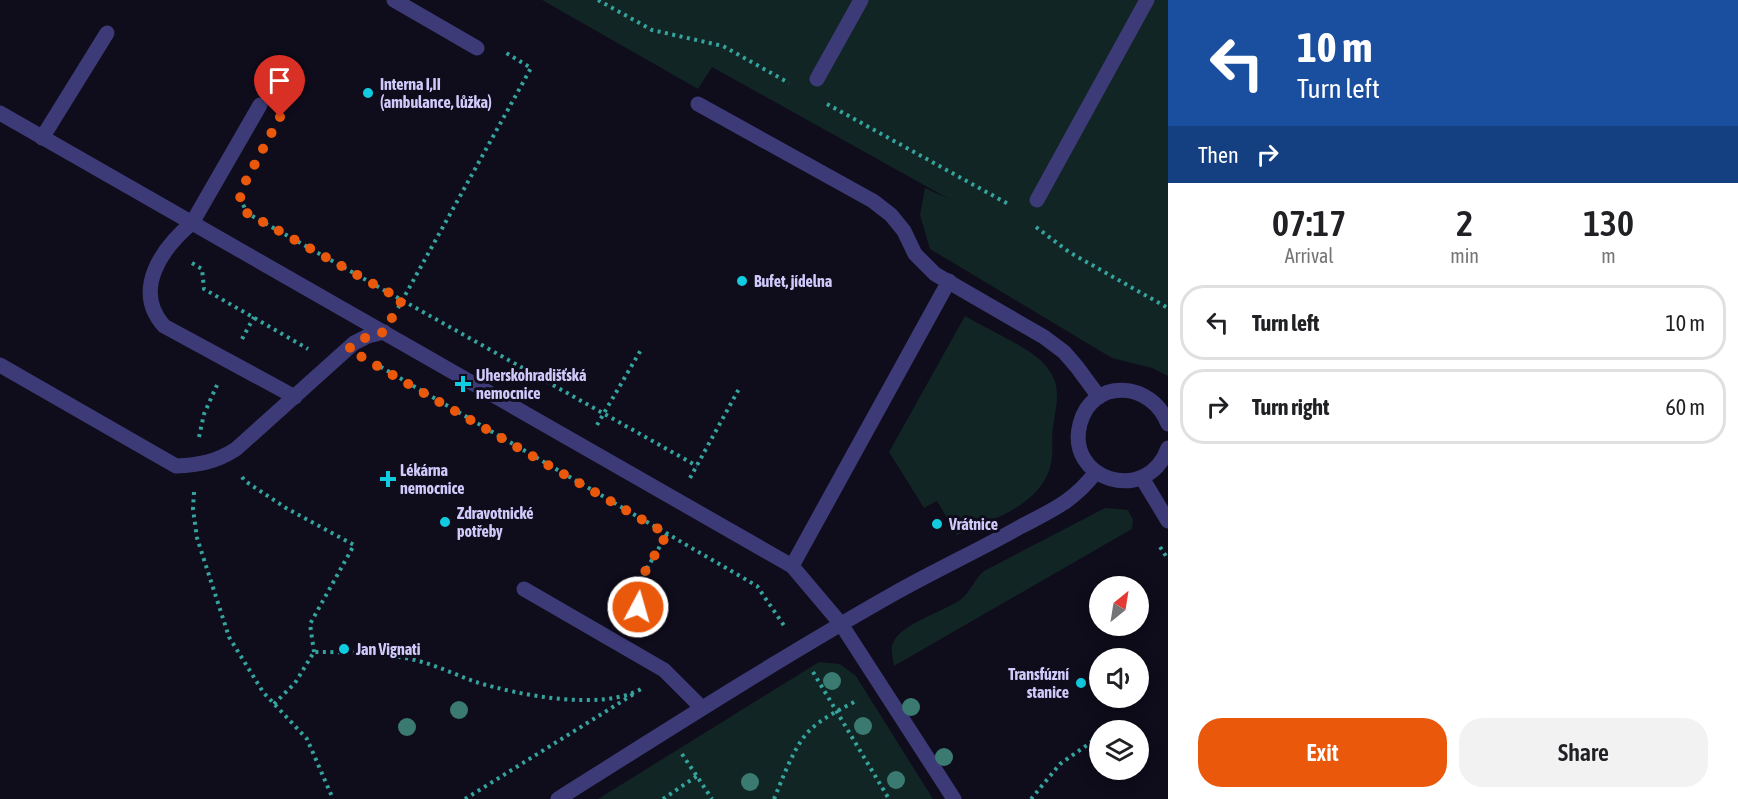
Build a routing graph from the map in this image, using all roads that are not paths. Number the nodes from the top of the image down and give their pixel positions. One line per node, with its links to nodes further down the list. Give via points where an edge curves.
1 (394, 0): 5 (street)
2 (861, 0): 6 (street)
3 (1147, 0): 11 (street)
4 (107, 33): 10 (street)
5 (477, 48)
6 (817, 79)
7 (698, 104): 13 (street, via 873,201 904,231 915,254 935,274)
8 (260, 105): 12 (street)
9 (0, 113): 10 (street)
10 (42, 138): 12 (street)
11 (1037, 200)
12 (192, 223): 14 (street); 16 (street, via 180,233 150,281 150,297 159,320)
13 (949, 281): 17 (street, via 1064,352); 23 (street)
14 (384, 332): 16 (street, via 368,336 348,349); 23 (street)
15 (0, 365): 16 (street, via 176,466 213,462 226,456)
16 (294, 397)
17 (1099, 397): 18 (street, via 1120,391 1141,393 1154,401); 20 (street, via 1085,412 1078,431 1081,450)
18 (1167, 420)
19 (1168, 448): 21 (street, via 1159,466)
20 (1096, 472): 21 (street, via 1118,481); 25 (street, via 1070,500)
21 (1142, 478): 22 (street)
22 (1168, 520)
23 (792, 566): 25 (street)
24 (524, 589): 26 (street, via 664,670)
25 (841, 624): 26 (street); 28 (street)
26 (702, 708): 27 (street)
27 (558, 799)
28 (954, 799)

